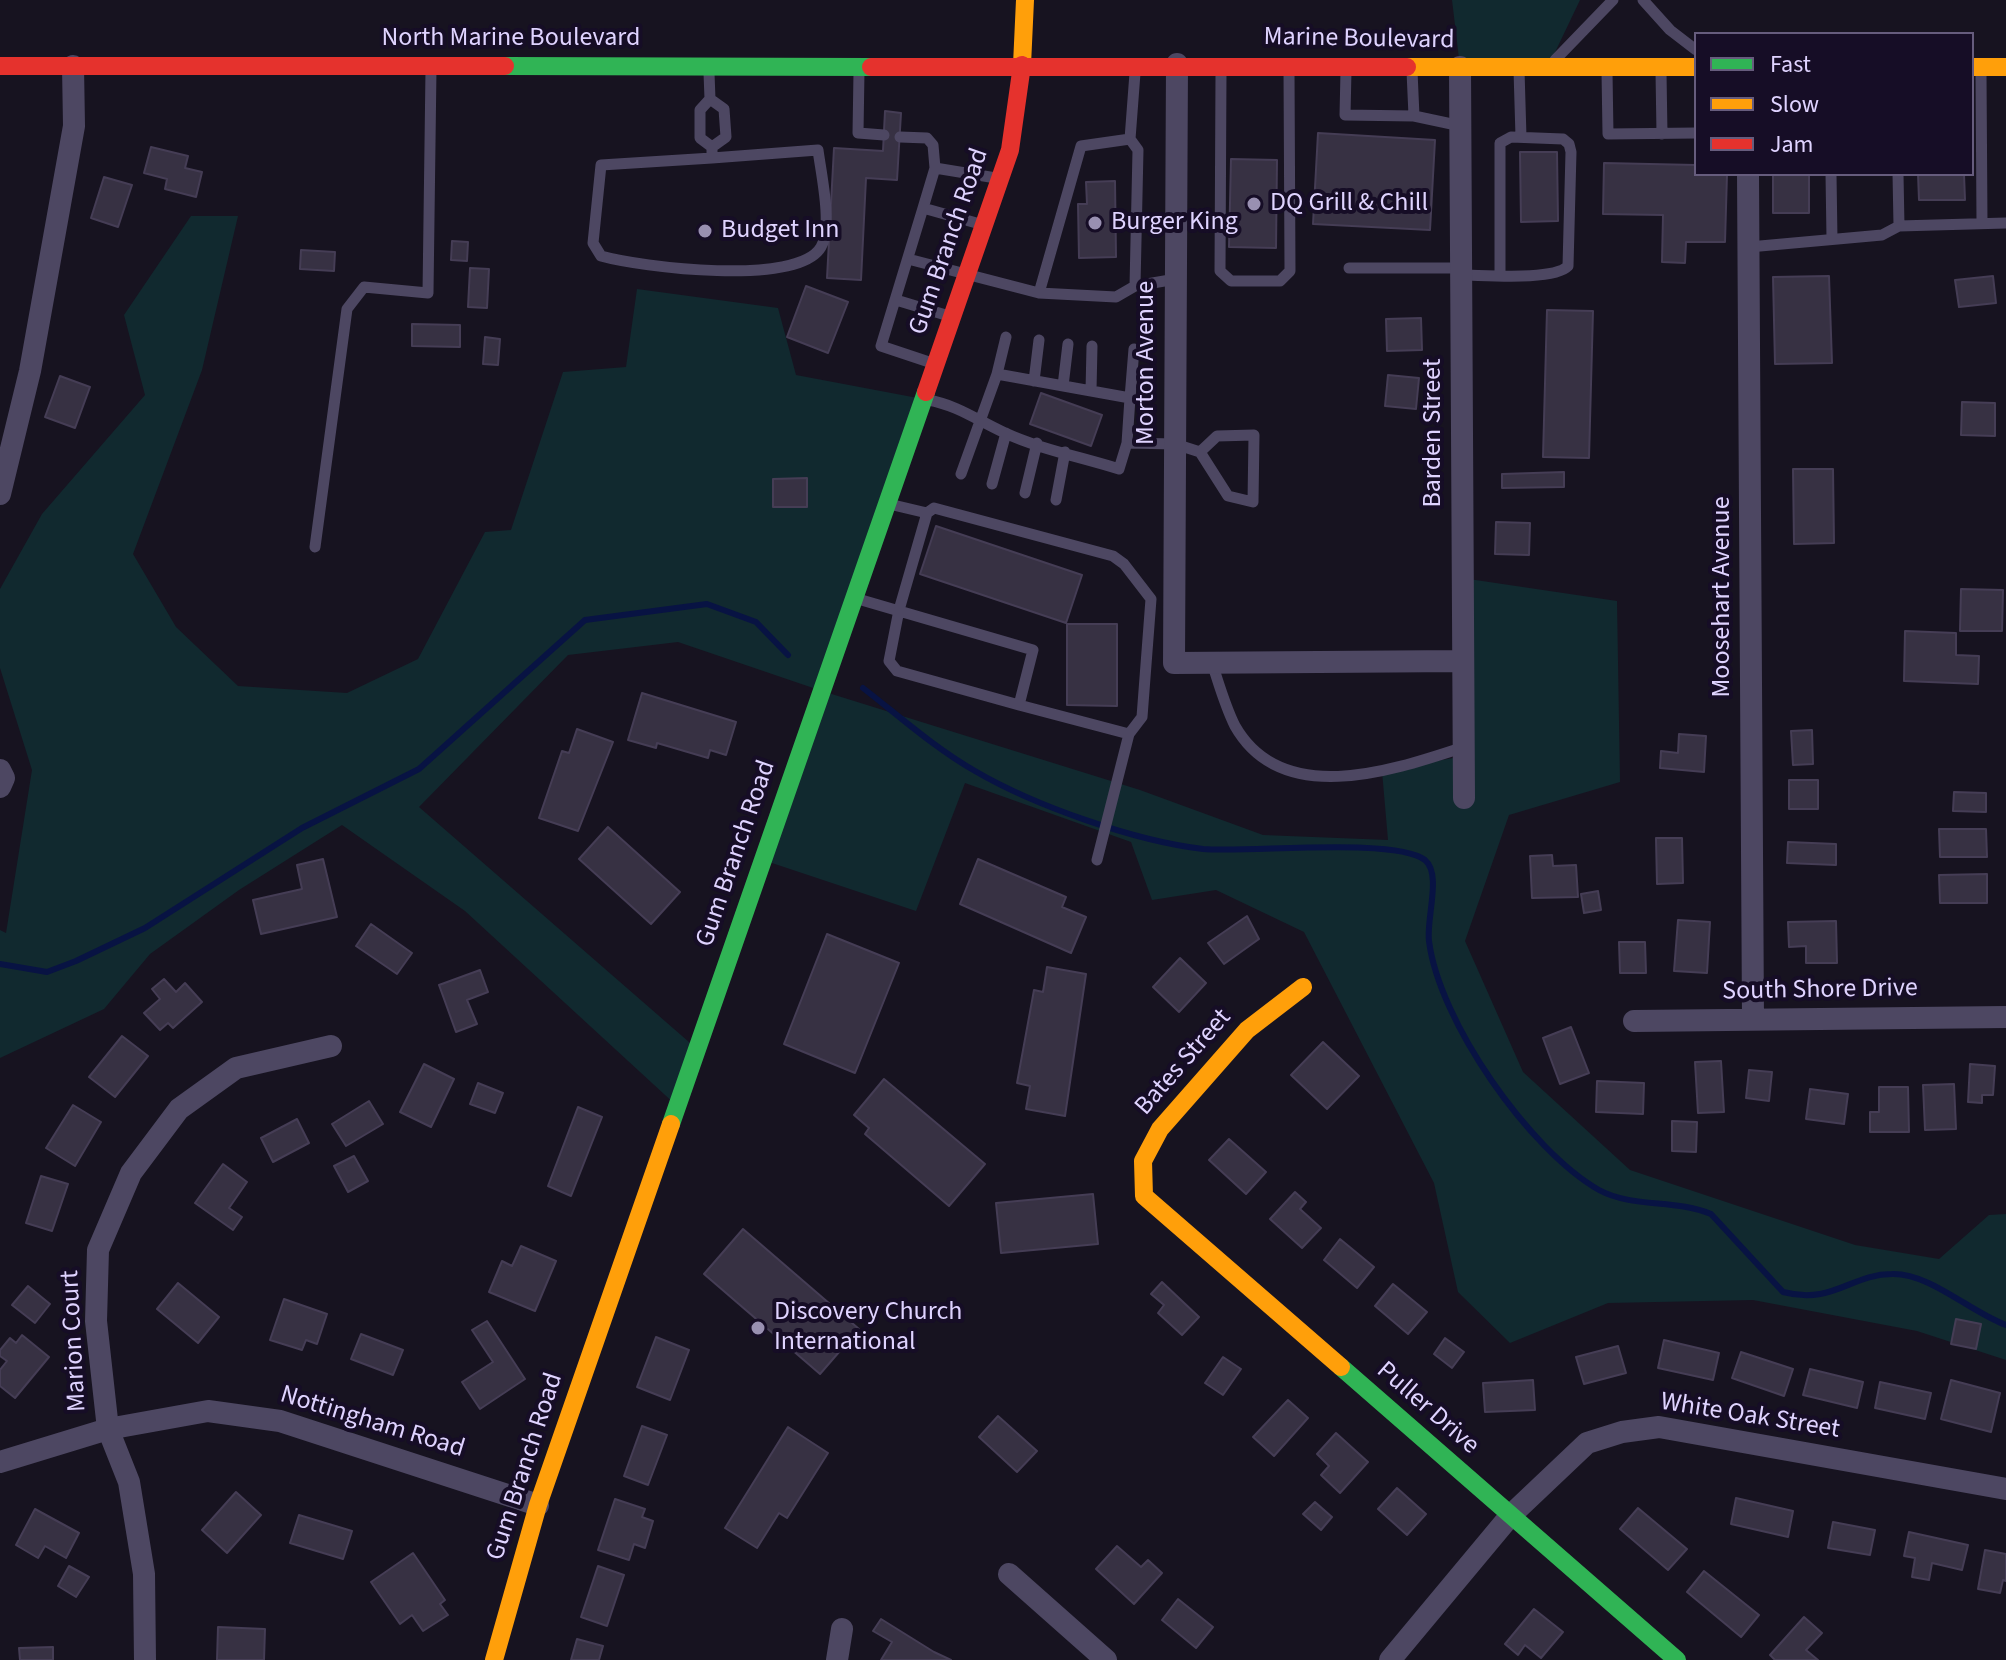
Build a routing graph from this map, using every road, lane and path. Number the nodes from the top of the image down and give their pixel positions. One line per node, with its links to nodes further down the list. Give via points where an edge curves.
1 (1025, 0): 10 (main road, Gum Branch Road)
2 (1613, 0): 19 (lane)
3 (1643, 0): 4 (lane)
4 (1694, 48)
5 (1136, 64): 6 (main road, Marine Boulevard); 10 (main road, Marine Boulevard); 33 (lane)
6 (1177, 64): 11 (main road, Marine Boulevard); 52 (street, Morton Avenue)
7 (431, 65): 8 (main road, North Marine Boulevard); 14 (main road, North Marine Boulevard); 83 (lane, via 428,293 364,287 347,309)
8 (709, 65): 9 (main road, North Marine Boulevard); 25 (lane)
9 (860, 65): 10 (main road, North Marine Boulevard); 30 (lane, via 858,133)
10 (1022, 65): 39 (main road, Gum Branch Road, via 1010,150)
11 (1221, 65): 12 (main road, Marine Boulevard); 12 (lane, via 1219,265 1231,281 1280,281 1290,271)
12 (1288, 65): 15 (main road, Marine Boulevard)
13 (0, 66): 14 (main road, North Marine Boulevard)
14 (73, 66): 79 (street, via 74,126 30,371)
15 (1346, 66): 16 (main road, Marine Boulevard); 26 (lane, via 1345,115)
16 (1411, 67): 17 (main road, Marine Boulevard); 26 (lane)
17 (1460, 67): 18 (main road, Marine Boulevard); 27 (street, Barden Street)
18 (1519, 67): 19 (main road, Marine Boulevard); 32 (lane)
19 (1548, 67): 20 (main road, Marine Boulevard)
20 (1607, 67): 21 (main road, Marine Boulevard); 29 (lane, via 1608,134)
21 (1661, 67): 22 (main road, Marine Boulevard); 29 (lane)
22 (1694, 67)
23 (1976, 67): 24 (main road); 41 (lane)
24 (2006, 67)
25 (710, 99): 34 (lane, via 700,110 700,138); 34 (lane, via 724,109 726,137)
26 (1414, 116): 27 (lane)
27 (1461, 126): 50 (street, Barden Street)
28 (1694, 133): 29 (lane)
29 (1662, 134)
30 (884, 135)
31 (900, 137): 35 (lane, via 927,138)
32 (1521, 137): 51 (lane, via 1504,139 1498,150); 51 (lane, via 1556,136 1569,144 1570,259 1555,274)
33 (1130, 139): 53 (lane, via 1138,150); 54 (lane, via 1081,146)
34 (712, 152): 34 (lane, via 601,165 593,243 601,256 634,266 729,272 791,265 816,254 826,230 818,150)
35 (935, 168): 39 (lane); 40 (lane)
36 (1748, 176): 46 (street, Moosehart Avenue)
37 (1831, 176): 45 (lane)
38 (1898, 176): 44 (lane)
39 (1000, 179): 43 (main road, Gum Branch Road)
40 (923, 208): 43 (lane); 47 (lane)
41 (1982, 223): 42 (lane); 44 (lane)
42 (2006, 223)
43 (984, 225): 49 (main road, Gum Branch Road)
44 (1899, 226): 45 (lane, via 1882,235)
45 (1832, 239): 46 (lane)
46 (1749, 247): 97 (street, Moosehart Avenue)
47 (908, 259): 49 (lane); 55 (lane)
48 (1349, 268): 50 (lane)
49 (968, 272): 54 (lane); 56 (main road, Gum Branch Road)
50 (1461, 272): 51 (lane); 86 (street, Barden Street)
51 (1500, 275)
52 (1176, 279): 53 (lane); 73 (street, Morton Avenue)
53 (1135, 286): 54 (lane, via 1116,297)
54 (1039, 293)
55 (896, 300): 56 (lane); 62 (lane, via 881,346)
56 (952, 317): 62 (main road, Gum Branch Road)
57 (1006, 337): 63 (lane)
58 (1039, 340): 64 (lane)
59 (1068, 344): 65 (lane)
60 (1092, 346): 66 (lane)
61 (1134, 349): 67 (lane)
62 (935, 364): 68 (main road, Gum Branch Road)
63 (997, 374): 64 (lane); 69 (lane)
64 (1034, 381): 65 (lane)
65 (1063, 386): 66 (lane)
66 (1091, 391): 67 (lane)
67 (1130, 398): 72 (lane)
68 (923, 399): 69 (lane, via 952,404); 81 (main road, Gum Branch Road)
69 (979, 419): 70 (lane); 76 (lane)
70 (1006, 433): 71 (lane); 77 (lane)
71 (1037, 443): 74 (lane); 78 (lane)
72 (1127, 443): 73 (lane); 74 (lane, via 1119,469)
73 (1175, 444): 75 (lane); 87 (street, Morton Avenue, via 1174,663)
74 (1065, 452): 80 (lane)
75 (1200, 452): 75 (lane, via 1228,496 1253,502 1254,435 1217,436)
76 (961, 474)
77 (992, 484)
78 (1025, 493)
79 (0, 494)
80 (1056, 500)
81 (887, 504): 82 (lane); 84 (main road, Gum Branch Road)
82 (927, 513): 85 (lane); 89 (lane, via 934,508 1113,556 1124,564 1151,599 1142,717)
83 (315, 547)
84 (854, 598): 85 (lane); 104 (main road, Gum Branch Road)
85 (899, 610): 88 (lane, via 889,652 897,671); 88 (lane, via 1033,650)
86 (1463, 661): 87 (street); 90 (street, Barden Street)
87 (1212, 663): 90 (lane, via 1236,726 1252,748 1309,777 1382,771)
88 (1019, 705): 89 (lane)
89 (1129, 734): 94 (lane)
90 (1464, 747): 93 (street, Barden Street)
91 (0, 770): 92 (street)
92 (0, 787)
93 (1464, 798)
94 (1097, 860)
95 (1303, 987): 100 (main road, Bates Street, via 1247,1030 1160,1129 1143,1161)
96 (2006, 1017): 97 (street, South Shore Drive)
97 (1753, 1019): 98 (street, South Shore Drive)
98 (1634, 1021)
99 (331, 1046): 101 (street, Marion Court, via 236,1068 179,1109 131,1173 98,1250 96,1321)
100 (1144, 1196): 105 (main road, Puller Drive)
101 (108, 1429): 102 (street, Nottingham Road); 104 (street, Nottingham Road, via 208,1411 280,1421); 108 (street, Marion Court, via 132,1497 144,1574)
102 (0, 1462)
103 (2006, 1489): 105 (street, White Oak Street, via 1659,1427 1587,1443)
104 (538, 1505): 109 (main road, Gum Branch Road)
105 (1510, 1516): 112 (street, White Oak Street); 113 (main road, Puller Drive)
106 (1009, 1574): 111 (street)
107 (842, 1629): 110 (street)
108 (145, 1660)
109 (494, 1660)
110 (837, 1660)
111 (1106, 1660)
112 (1390, 1660)
113 (1677, 1660)

